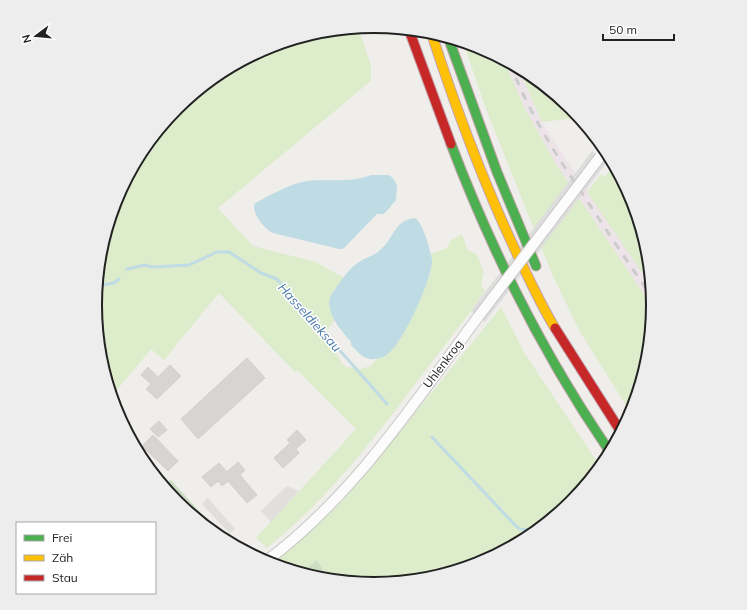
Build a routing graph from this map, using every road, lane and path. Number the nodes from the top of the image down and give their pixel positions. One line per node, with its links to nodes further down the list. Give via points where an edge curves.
1 (412, 35): 9 (highway, via 442,122 491,240 522,304 569,389)
2 (434, 40): 7 (highway, via 483,177 547,315)
3 (450, 44): 5 (highway, via 474,111)
4 (601, 156): 10 (street, Uhlenkrog, bridge, via 383,443 312,524)
5 (539, 275)
6 (548, 297): 7 (highway)
7 (573, 356): 8 (highway)
8 (617, 426)
9 (606, 446)
10 (271, 557)

